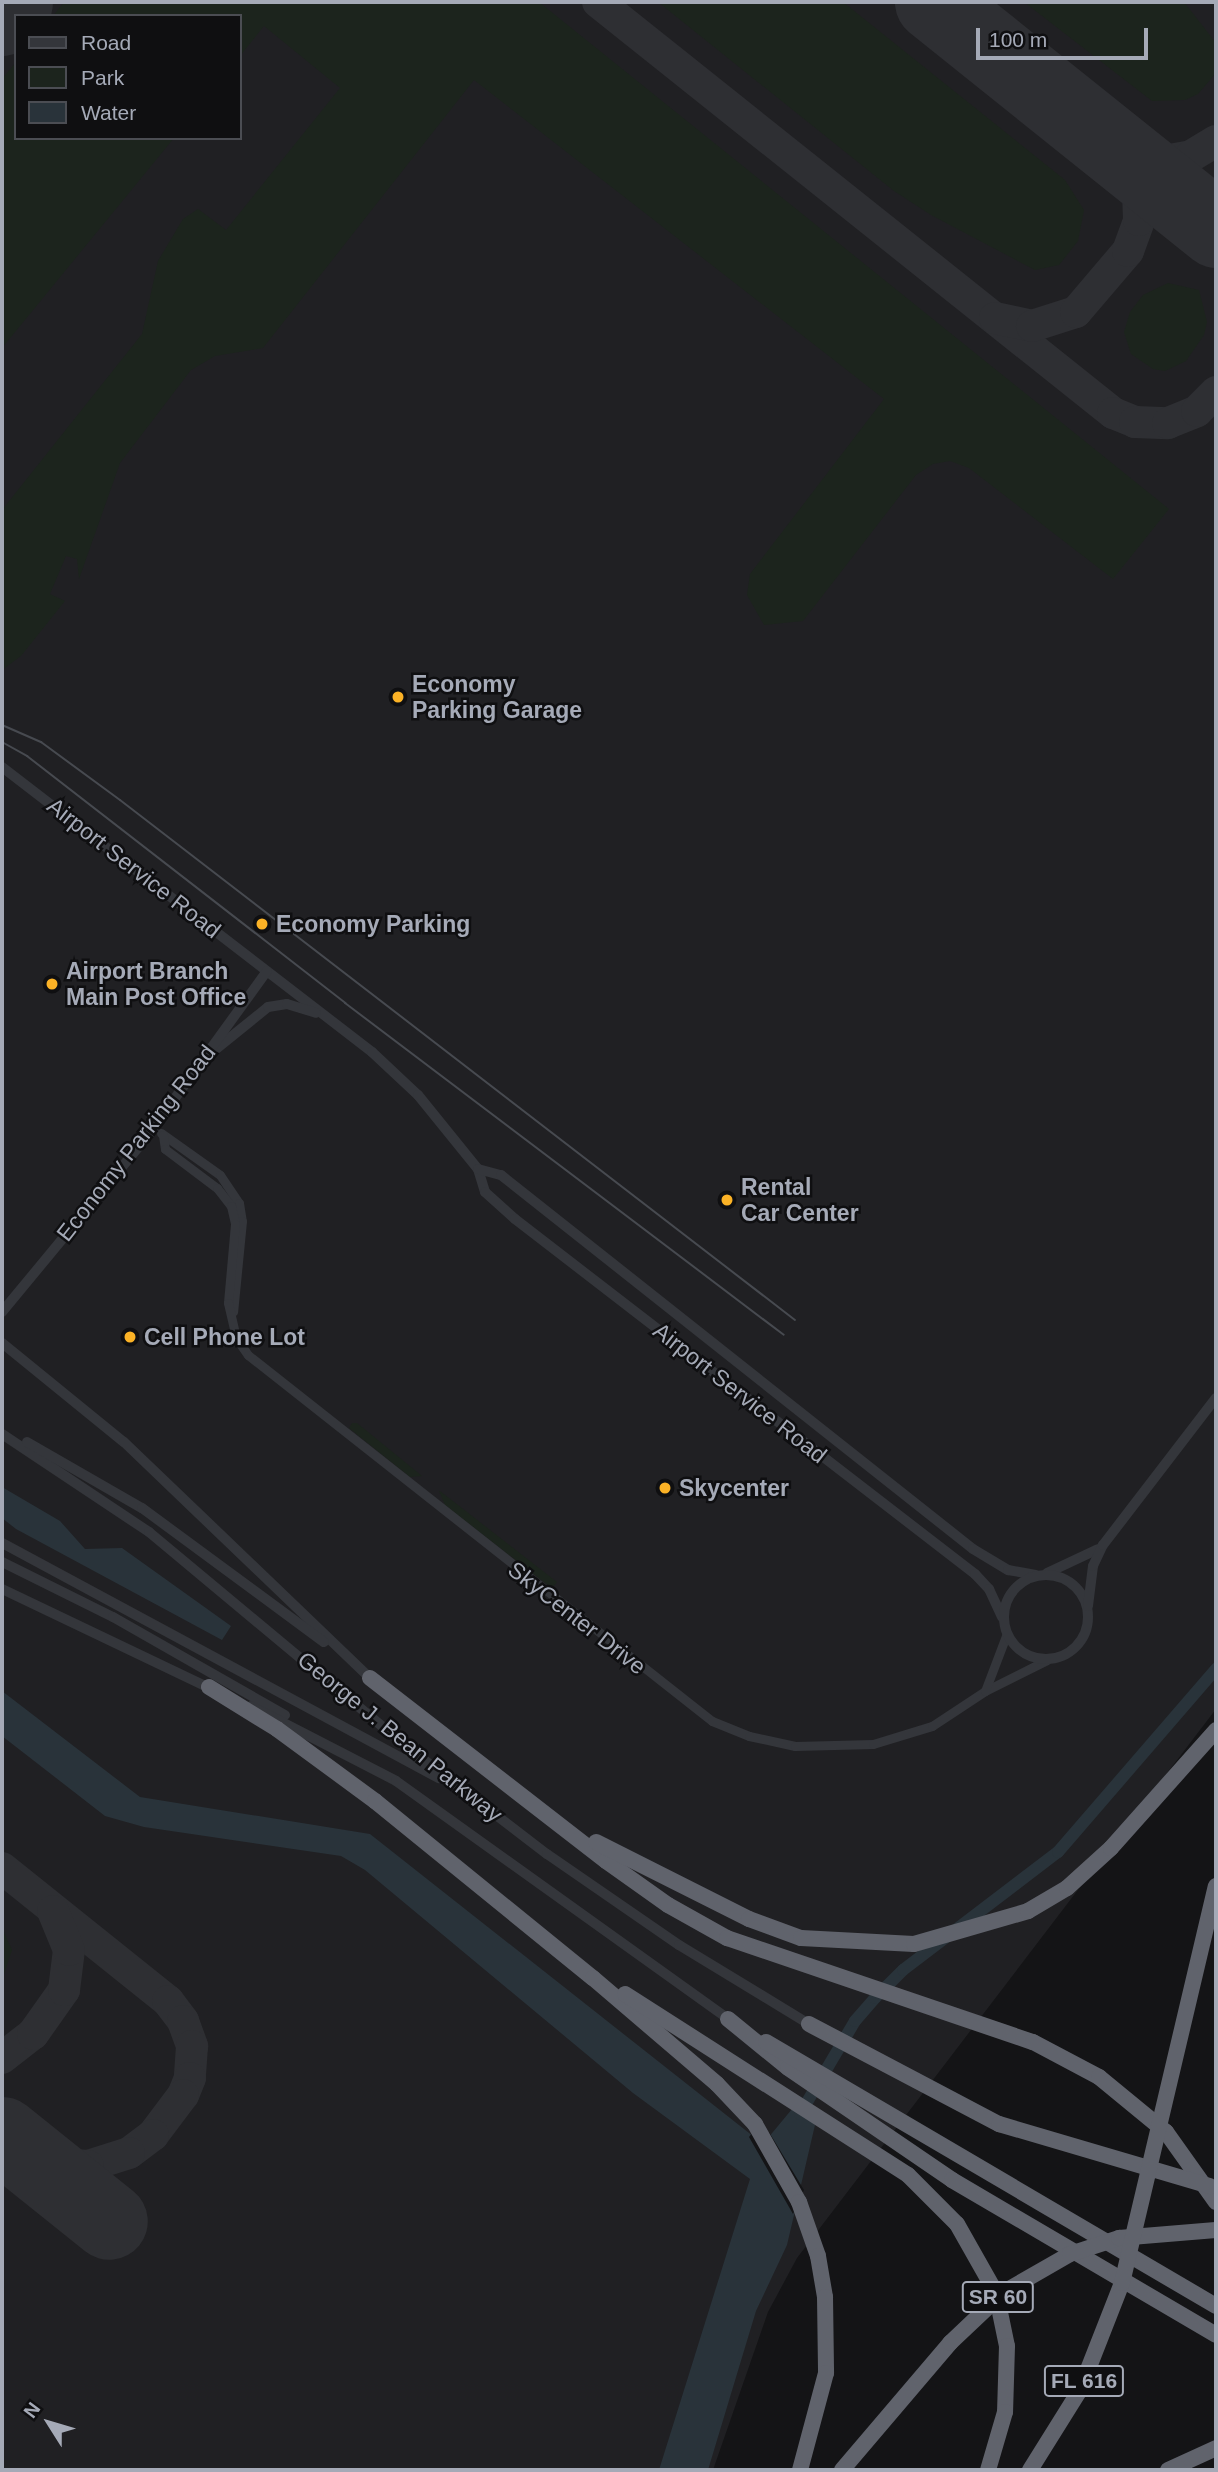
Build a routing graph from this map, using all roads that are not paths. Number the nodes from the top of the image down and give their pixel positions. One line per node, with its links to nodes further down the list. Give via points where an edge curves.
1 (2, 767): 2 (street, Airport Service Road)
2 (267, 971): 3 (street, Airport Service Road); 4 (street, Economy Parking Road)
3 (328, 1017): 4 (street, via 287,1004 268,1007 231,1035); 6 (street, Airport Service Road, via 410,1087)
4 (203, 1065): 5 (street, Economy Parking Road)
5 (159, 1131): 7 (street, Economy Parking Road); 22 (street, SkyCenter Drive, via 220,1175 239,1203 243,1221 231,1320 248,1355 720,1726 795,1746 863,1745 922,1730 963,1709)
6 (478, 1169): 14 (street, Airport Service Road, via 501,1175 973,1549 1008,1570); 17 (street, Airport Service Road, via 485,1192 515,1219 975,1574 989,1589)
7 (2, 1312)
8 (2, 1343): 20 (street, via 124,1442)
9 (1216, 1398): 12 (street)
10 (2, 1432): 20 (street, via 142,1508); 26 (street, George J. Bean Parkway, via 149,1532)
11 (2, 1543): 26 (street, via 398,1755)
12 (1103, 1545): 14 (street, via 1079,1561); 16 (street, via 1093,1566)
13 (2, 1562): 24 (street, via 217,1674)
14 (1038, 1575): 16 (street, via 1074,1585); 17 (street, via 1014,1589)
15 (2, 1589): 21 (street, George J. Bean Parkway)
16 (1088, 1609): 19 (street, via 1088,1624 1079,1644 1062,1657)
17 (1002, 1617): 18 (street)
18 (1007, 1633): 19 (street, via 1020,1651); 22 (street)
19 (1047, 1660): 22 (street, SkyCenter Drive)
20 (370, 1678): 25 (highway)
21 (209, 1687): 24 (street, George J. Bean Parkway); 28 (highway, via 318,1758)
22 (985, 1691)
23 (1216, 1730): 25 (highway, via 1111,1848 1028,1911 982,1928 914,1944 801,1938 749,1919 621,1856)
24 (352, 1755): 29 (street, George J. Bean Parkway, via 436,1809)
25 (515, 1792): 33 (highway, via 668,1905 727,1938 1033,2042 1068,2059 1125,2095 1166,2132)
26 (489, 1810): 30 (street, George J. Bean Parkway, via 679,1945)
27 (1216, 1886): 41 (highway, FL 616, via 1122,2283 1080,2390)
28 (561, 1952): 38 (highway, via 717,2084 755,2124 799,2202 818,2256 827,2340 820,2407); 40 (highway, via 831,2126 927,2192 957,2224 985,2267 1003,2321 1007,2391)
29 (728, 2019): 31 (highway)
30 (809, 2024): 32 (highway, via 999,2124)
31 (791, 2063): 35 (highway); 36 (highway, via 952,2180)
32 (1216, 2188)
33 (1216, 2202)
34 (1216, 2230): 39 (highway, SR 60, via 1119,2238 1070,2255 1004,2292 950,2343)
35 (1216, 2306)
36 (1216, 2335)
37 (1216, 2448): 42 (highway)
38 (800, 2470)
39 (842, 2470)
40 (988, 2470)
41 (1030, 2470)
42 (1168, 2470)

